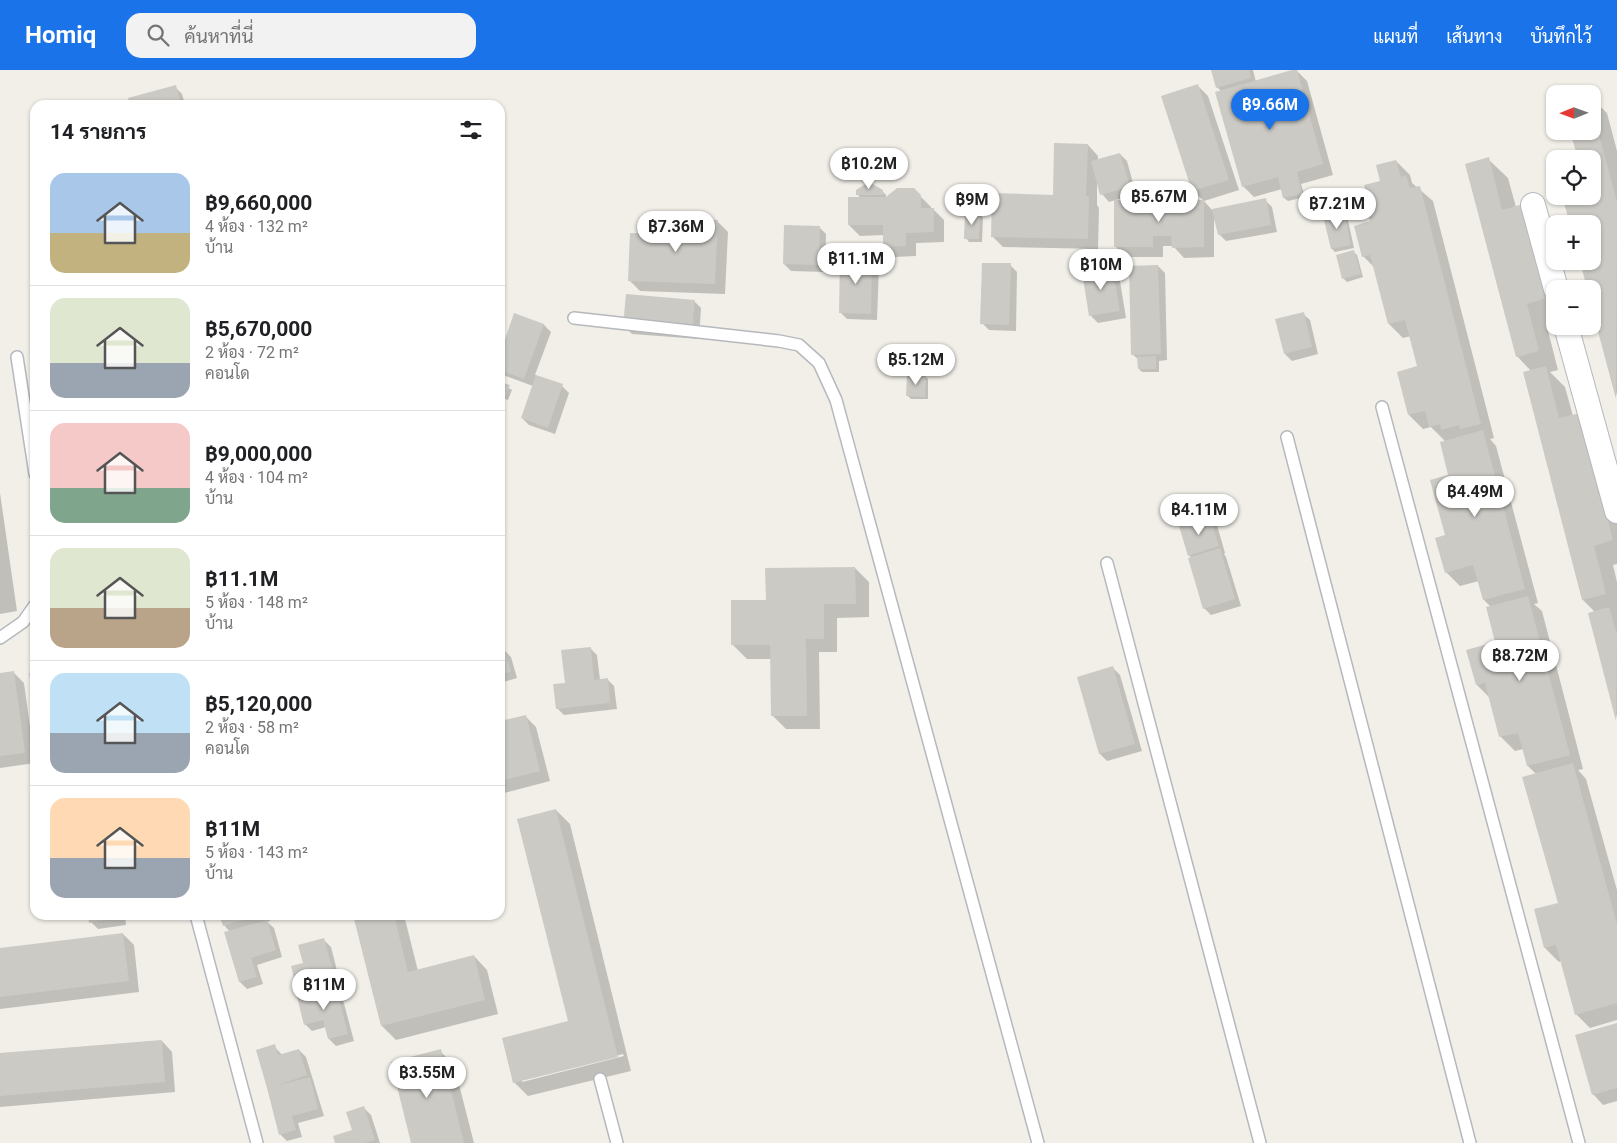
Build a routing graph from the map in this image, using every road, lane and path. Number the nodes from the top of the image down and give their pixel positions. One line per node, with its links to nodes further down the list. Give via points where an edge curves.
1 (1533, 205): 2 (street)
2 (1554, 280)
3 (574, 318): 17 (lane, via 779,341 799,345 819,363 836,400)
4 (1568, 335): 9 (street)
5 (17, 357): 8 (lane)
6 (1382, 407): 20 (lane)
7 (1287, 437): 19 (lane)
8 (30, 442)
9 (1617, 510)
10 (1107, 564): 18 (lane)
11 (30, 612): 12 (lane, via 23,622)
12 (0, 638)
13 (197, 920): 15 (lane)
14 (600, 1079): 16 (lane)
15 (257, 1143)
16 (617, 1143)
17 (1038, 1143)
18 (1260, 1143)
19 (1470, 1143)
20 (1579, 1143)

